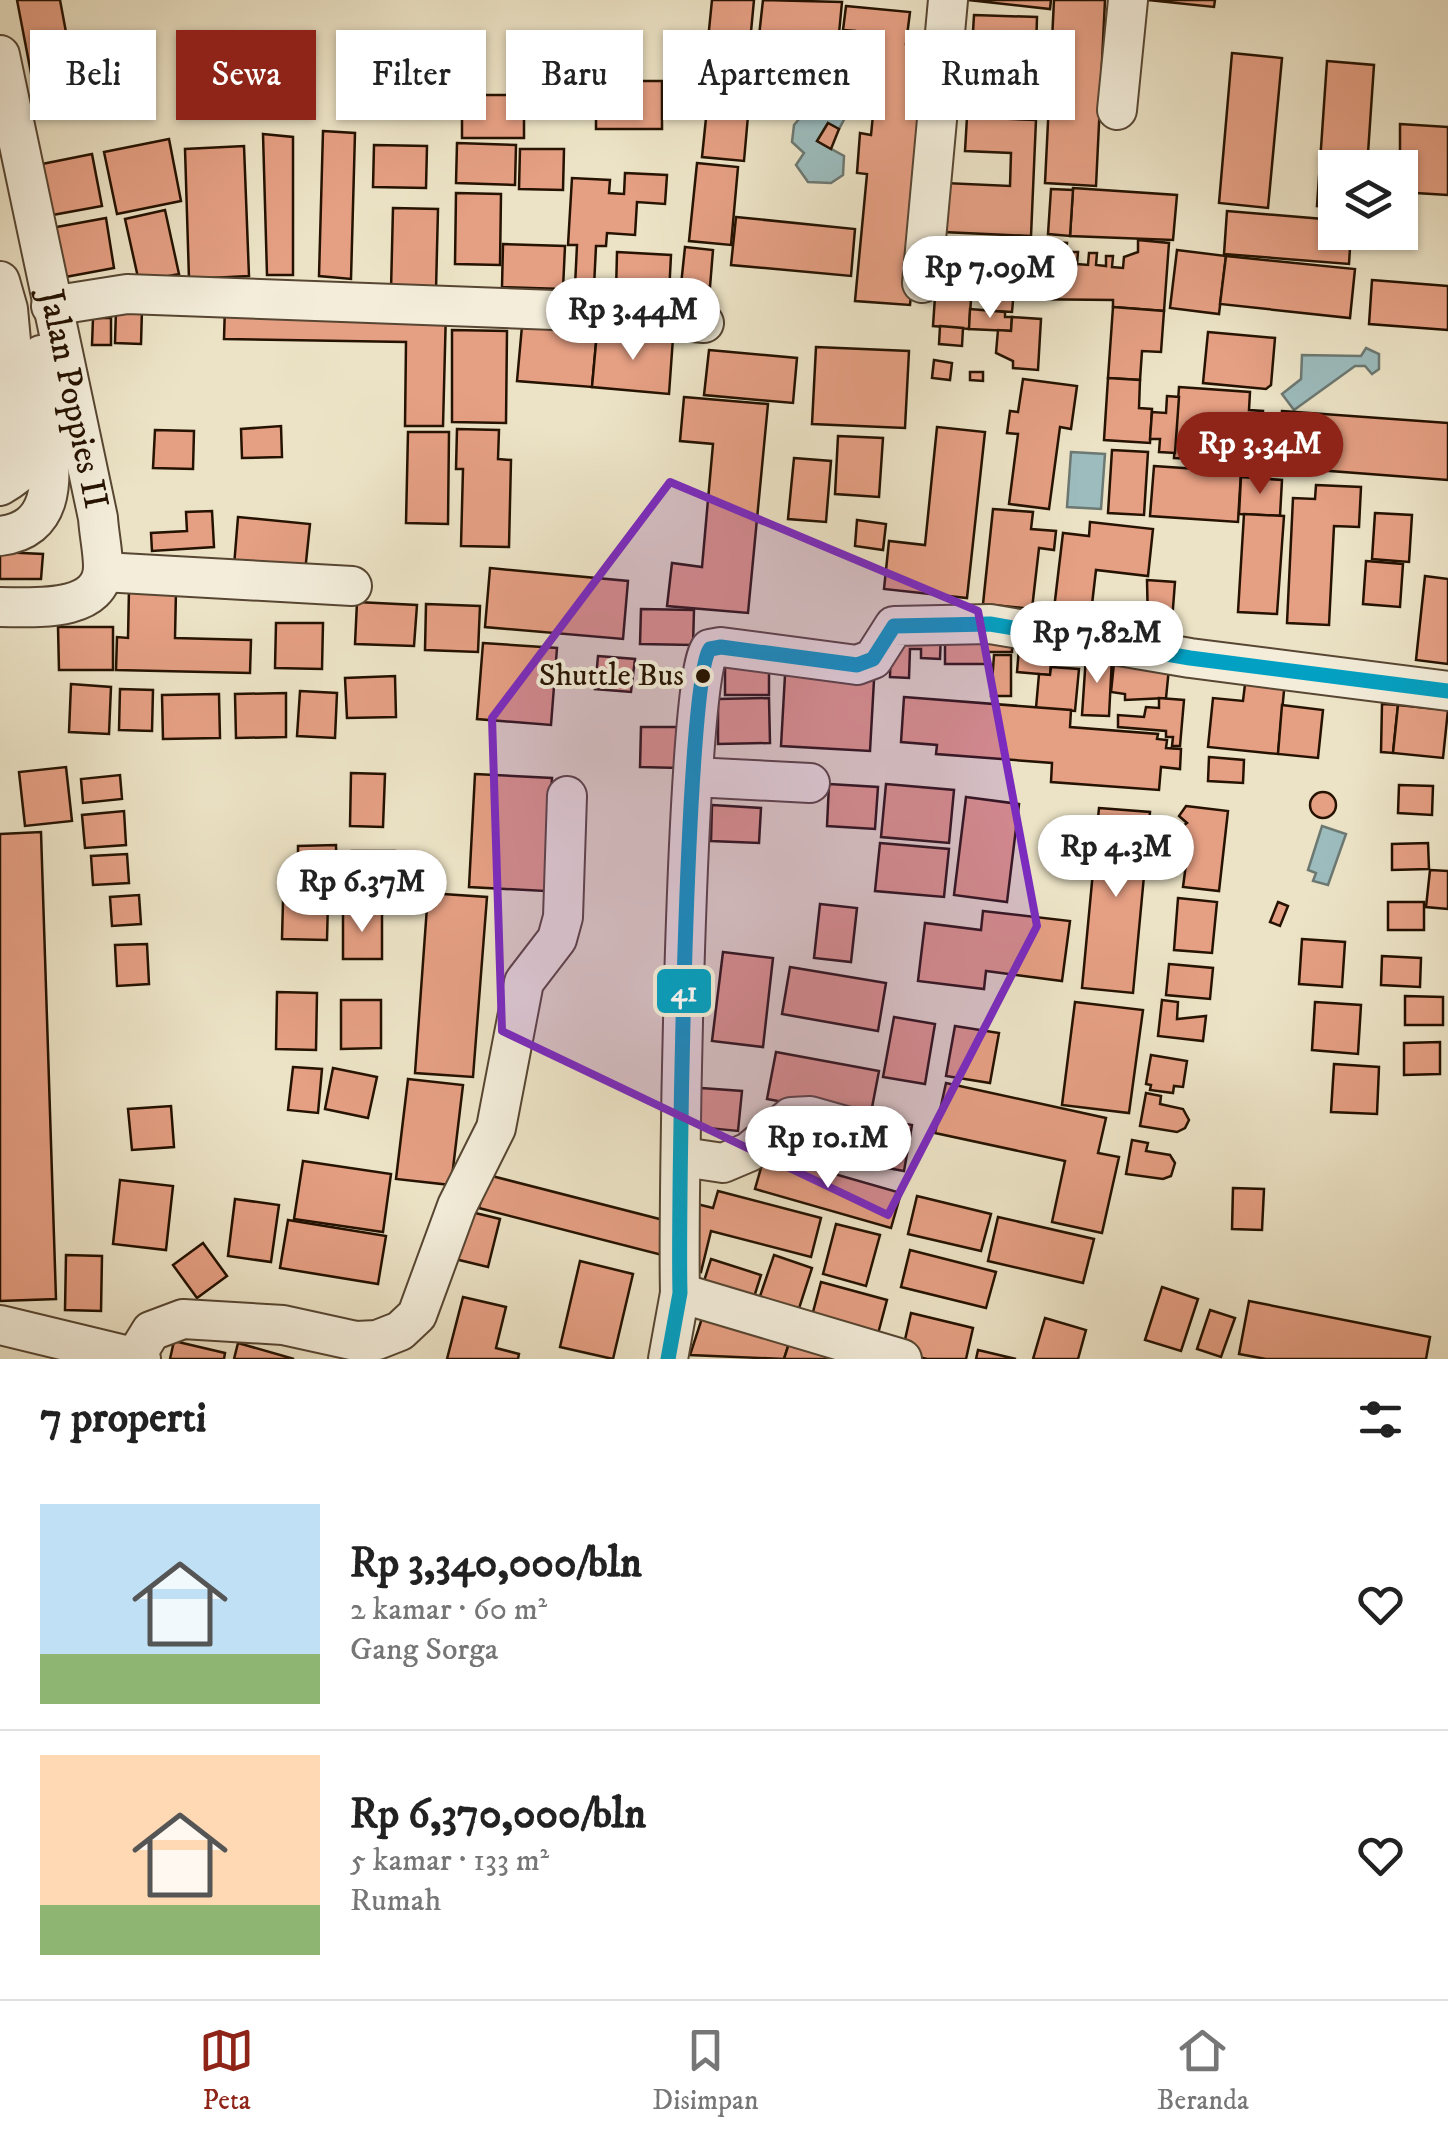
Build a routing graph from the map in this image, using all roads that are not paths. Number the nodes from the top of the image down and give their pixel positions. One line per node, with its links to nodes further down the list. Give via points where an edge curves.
1 (948, 0): 7 (street)
2 (1128, 0): 4 (street)
3 (0, 55): 8 (street, Jalan Poppies II)
4 (1117, 110)
5 (0, 178): 10 (street, via 38,324)
6 (0, 281): 11 (street, via 19,426)
7 (922, 283)
8 (51, 306): 9 (street, via 127,294 554,310); 14 (street, Jalan Poppies II, via 98,518)
9 (704, 323)
10 (46, 440): 12 (street, via 38,457); 13 (street, via 48,504 33,523)
11 (0, 462)
12 (0, 486)
13 (0, 536)
14 (103, 572): 15 (street); 16 (street, via 92,592 72,604)
15 (352, 586)
16 (0, 607)
17 (1448, 691): 18 (street, via 990,624 906,622 886,633 873,659 857,665 710,650 700,674)
18 (693, 778): 19 (street); 22 (street)
19 (810, 783)
20 (568, 796): 25 (street, via 557,939 524,982 496,1128 457,1206 416,1316 377,1340 356,1341 284,1324 184,1319 151,1331)
21 (856, 1129): 22 (street, via 791,1117 749,1152 722,1163)
22 (683, 1157): 23 (street)
23 (680, 1294): 26 (street); 27 (street)
24 (0, 1325): 25 (street)
25 (138, 1358)
26 (668, 1359)
27 (902, 1359)

